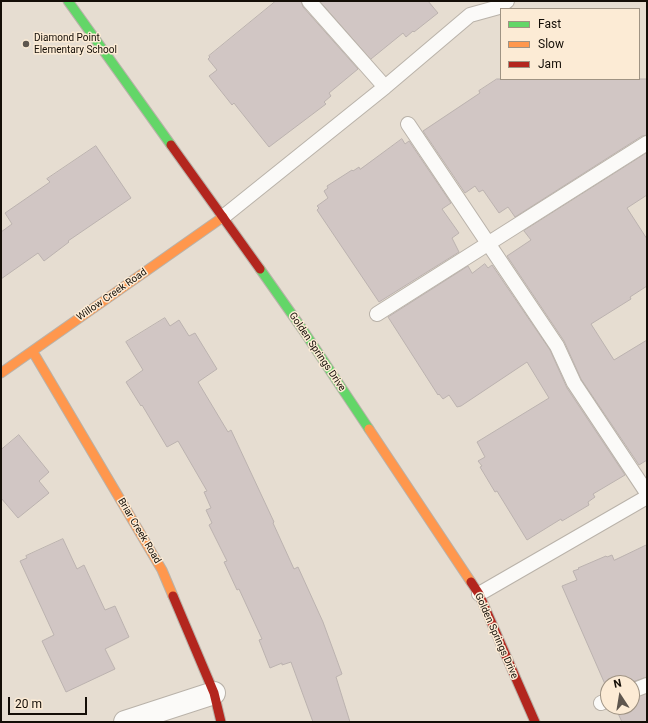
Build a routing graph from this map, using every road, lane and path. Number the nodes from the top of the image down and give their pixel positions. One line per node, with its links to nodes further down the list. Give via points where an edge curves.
1 (68, 1): 7 (main road, Golden Springs Drive)
2 (309, 1): 4 (lane)
3 (507, 1): 4 (lane, via 499,7 470,14)
4 (385, 87): 7 (lane)
5 (408, 124): 8 (lane)
6 (647, 143): 8 (lane)
7 (223, 217): 10 (main road, Willow Creek Road); 14 (main road, Golden Springs Drive, via 303,330)
8 (489, 244): 9 (lane); 12 (lane, via 557,346 574,383)
9 (377, 314)
10 (33, 352): 11 (main road, Willow Creek Road); 15 (main road, Briar Creek Road, via 162,570)
11 (1, 373)
12 (647, 493)
13 (647, 497): 14 (lane)
14 (479, 594): 18 (main road, Golden Springs Drive)
15 (214, 693): 16 (street); 17 (main road, Briar Creek Road)
16 (125, 722)
17 (221, 722)
18 (535, 722)

